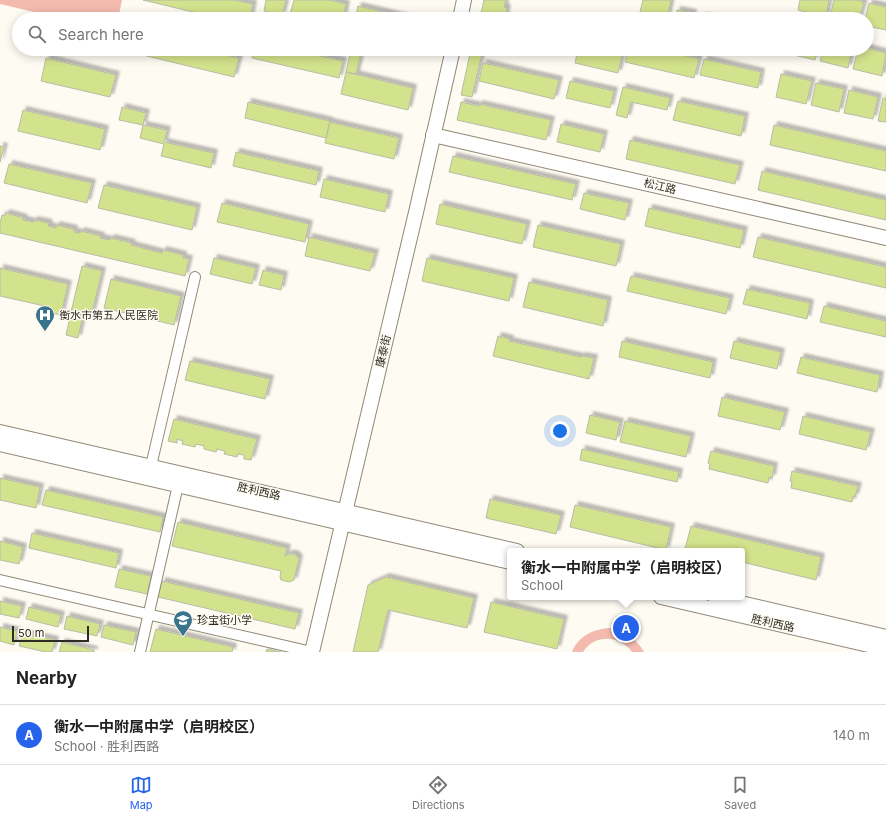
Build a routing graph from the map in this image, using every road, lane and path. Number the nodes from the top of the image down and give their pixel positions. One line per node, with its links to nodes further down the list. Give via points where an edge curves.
1 (464, 0): 2 (main road)
2 (461, 12)
3 (451, 56): 4 (main road, 康泰街)
4 (433, 135): 5 (main road, 松江路); 11 (main road, 康泰街)
5 (886, 238)
6 (196, 277): 9 (street)
7 (0, 432): 9 (main road, 胜利西路)
8 (0, 444): 10 (main road, 胜利西路)
9 (150, 466): 11 (main road, 胜利西路)
10 (178, 485): 11 (main road, 胜利西路); 17 (street)
11 (344, 517): 12 (main road, 胜利西路); 13 (main road, 胜利西路); 21 (main road, 康泰街)
12 (507, 549)
13 (507, 561)
14 (0, 580): 17 (street)
15 (673, 600): 19 (main road, 胜利西路)
16 (728, 600): 18 (main road, 胜利西路)
17 (149, 614): 20 (street); 21 (street)
18 (886, 637)
19 (886, 649)
20 (140, 652)
21 (312, 652)

